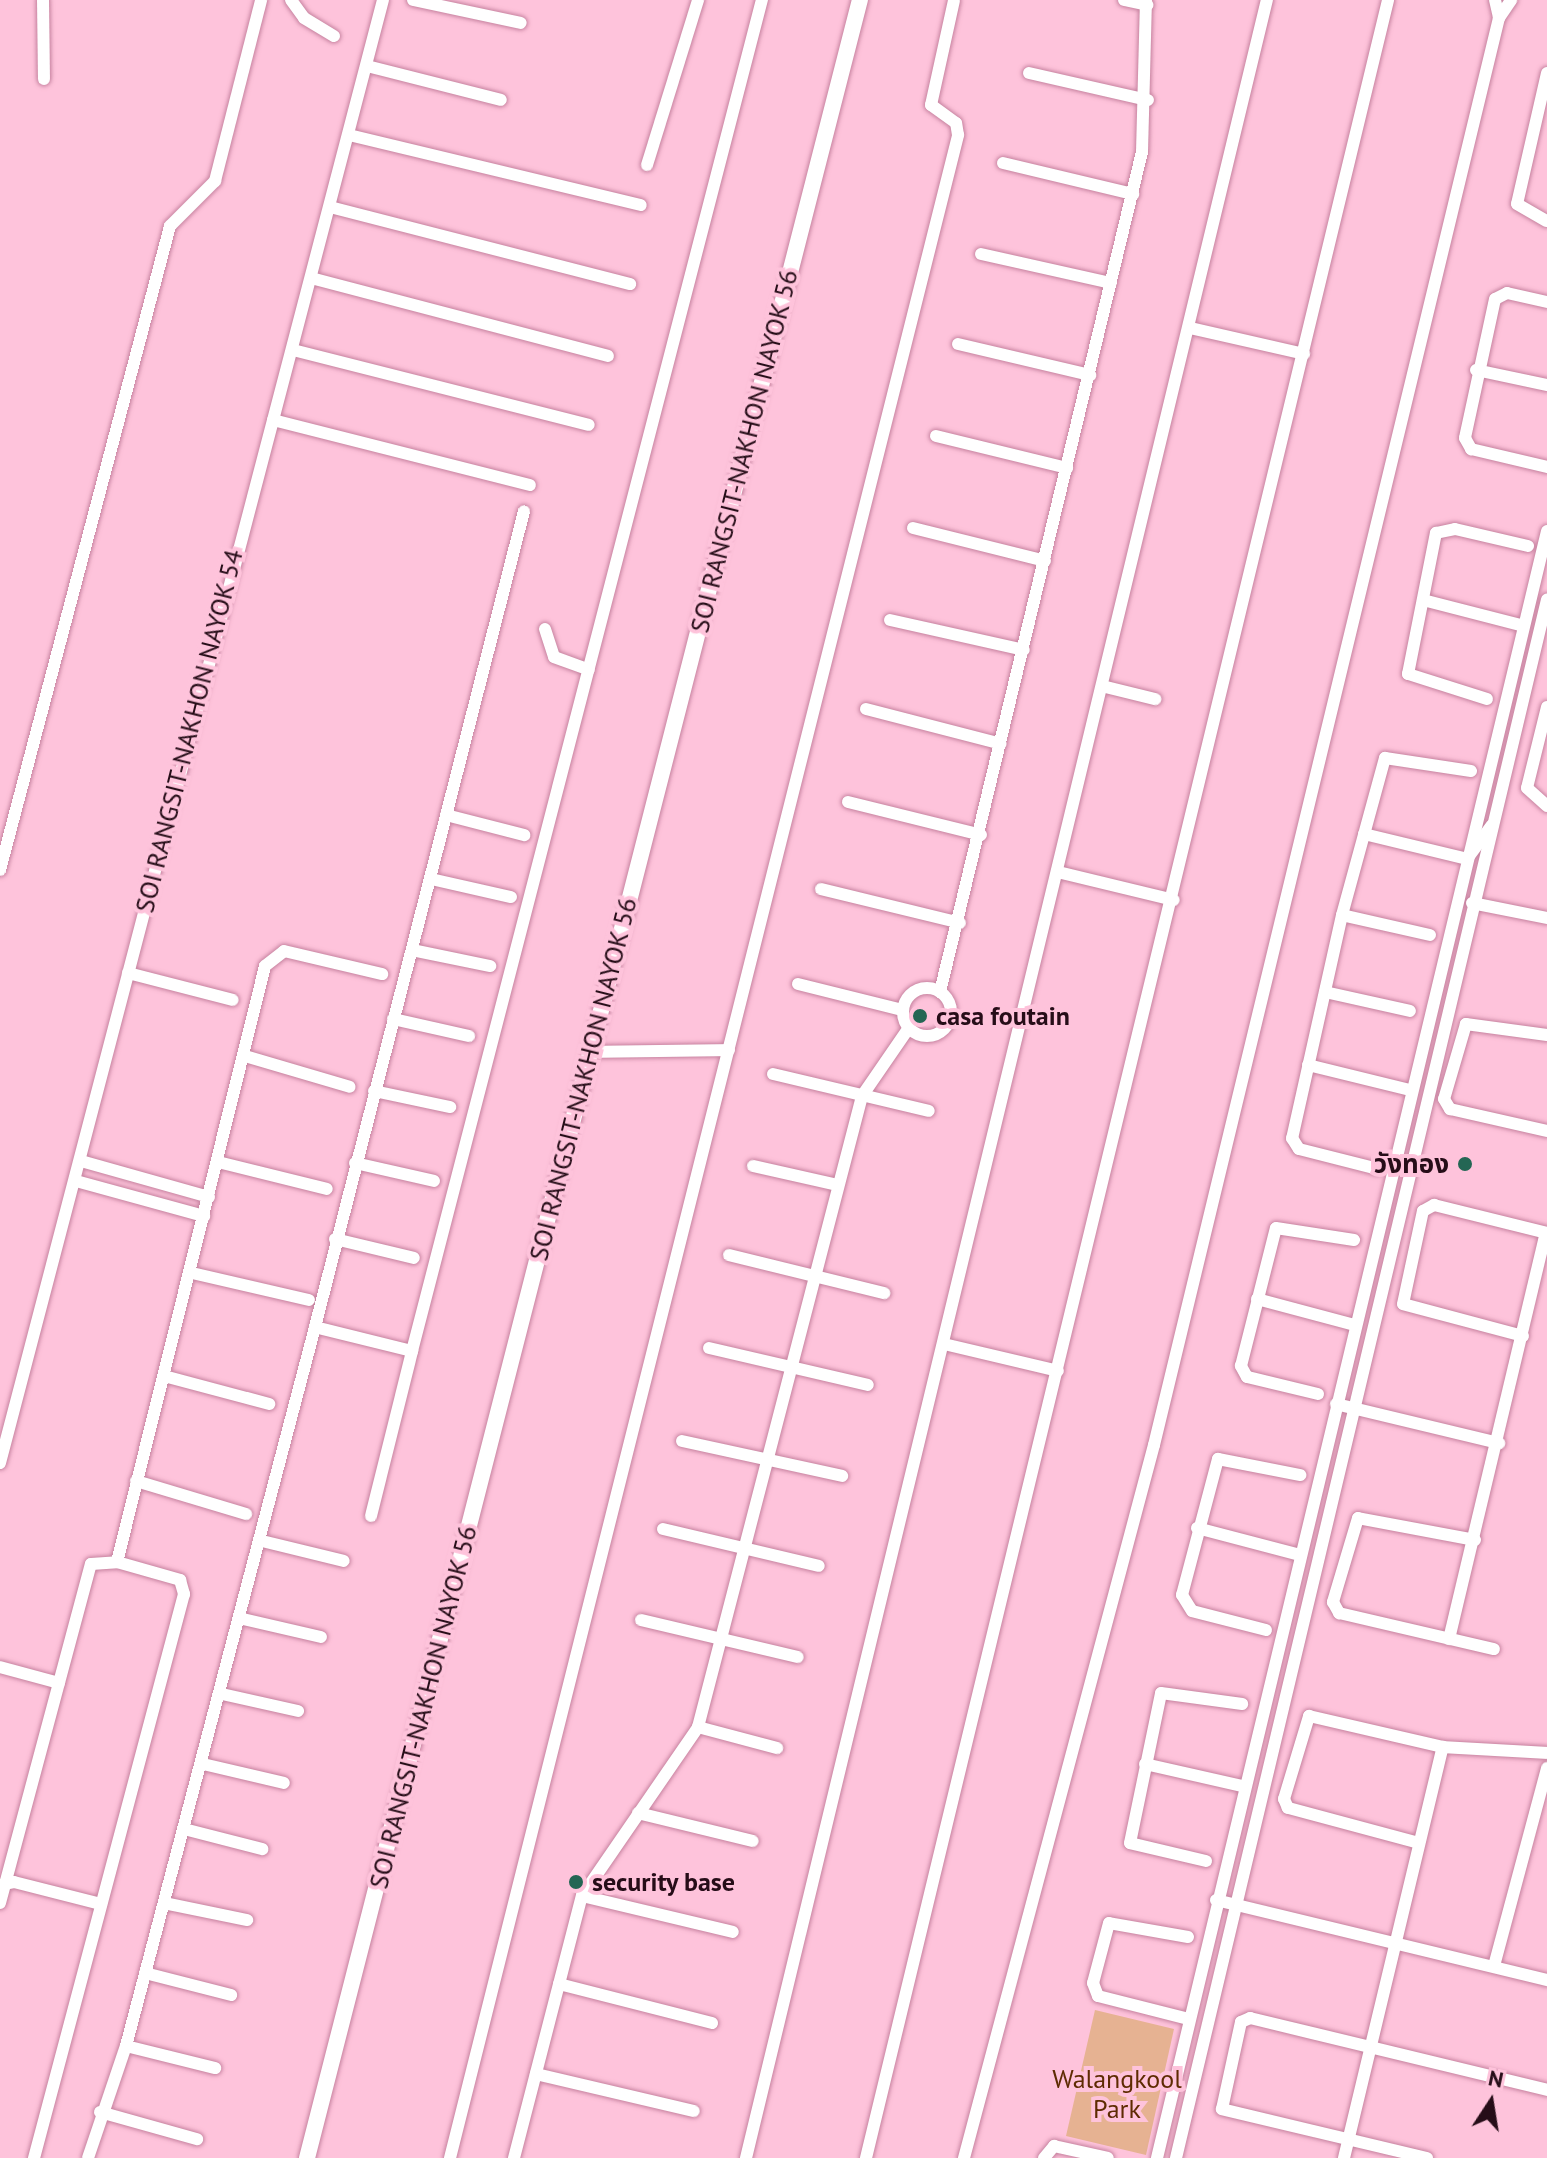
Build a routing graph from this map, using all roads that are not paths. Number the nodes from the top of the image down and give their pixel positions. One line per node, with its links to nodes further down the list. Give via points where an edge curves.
1 (43, 0): 22 (street)
2 (261, 0): 80 (street, via 215,181 170,226)
3 (291, 0): 18 (street)
4 (383, 0): 19 (street, SOI RANGSIT-NAKHON NAYOK 54)
5 (413, 0): 17 (street)
6 (698, 0): 29 (street)
7 (762, 0): 64 (street)
8 (860, 0): 107 (street, SOI RANGSIT-NAKHON NAYOK 56)
9 (954, 0): 106 (street, via 931,105 956,123 958,135)
10 (1124, 0): 15 (street)
11 (1267, 0): 39 (street)
12 (1388, 0): 42 (street)
13 (1495, 0): 16 (street)
14 (1511, 0): 16 (street)
15 (1147, 2): 24 (street)
16 (1499, 18): 233 (street, via 1154,1445)
17 (521, 23)
18 (334, 36)
19 (367, 66): 23 (street); 25 (street, SOI RANGSIT-NAKHON NAYOK 54)
20 (1029, 73): 24 (street)
21 (1547, 73): 26 (street)
22 (44, 79)
23 (501, 100)
24 (1148, 100): 30 (street)
25 (349, 135): 31 (street); 32 (street, SOI RANGSIT-NAKHON NAYOK 54)
26 (1533, 135): 27 (street); 33 (street, via 1517,204)
27 (1547, 138)
28 (1003, 163): 30 (street)
29 (647, 165)
30 (1133, 194): 36 (street)
31 (641, 205)
32 (330, 207): 35 (street, SOI RANGSIT-NAKHON NAYOK 54); 37 (street)
33 (1547, 221)
34 (981, 254): 36 (street)
35 (311, 278): 41 (street, SOI RANGSIT-NAKHON NAYOK 54); 43 (street)
36 (1111, 283): 45 (street)
37 (630, 284)
38 (1547, 302): 44 (street, via 1507,293 1495,299)
39 (1190, 328): 42 (street); 65 (street)
40 (958, 344): 45 (street)
41 (293, 350): 47 (street, SOI RANGSIT-NAKHON NAYOK 54); 48 (street)
42 (1304, 354): 85 (street)
43 (608, 356)
44 (1476, 370): 46 (street); 50 (street, via 1466,445)
45 (1090, 375): 51 (street)
46 (1547, 385)
47 (273, 420): 52 (street); 94 (street, SOI RANGSIT-NAKHON NAYOK 54, via 222,594)
48 (589, 425)
49 (936, 436): 51 (street)
50 (1547, 467)
51 (1067, 468): 57 (street)
52 (530, 485)
53 (524, 511): 74 (street)
54 (913, 528): 57 (street)
55 (1547, 531): 61 (street)
56 (1528, 546): 58 (street, via 1441,529)
57 (1045, 561): 63 (street)
58 (1423, 600): 61 (street); 67 (street, via 1410,679)
59 (1547, 600): 75 (street)
60 (890, 620): 63 (street)
61 (1524, 626): 79 (street)
62 (545, 629): 64 (street, via 554,657)
63 (1024, 650): 70 (street)
64 (589, 670): 144 (street)
65 (1102, 686): 66 (street); 81 (street)
66 (1155, 699)
67 (1487, 699)
68 (1547, 707): 73 (street, via 1527,788)
69 (866, 709): 70 (street)
70 (1001, 744): 78 (street)
71 (1471, 771): 76 (street, via 1385,758)
72 (848, 802): 78 (street)
73 (1547, 806)
74 (446, 815): 77 (street); 82 (street)
75 (1496, 821): 79 (street); 87 (street)
76 (1364, 834): 79 (street); 88 (street)
77 (524, 835)
78 (981, 835): 90 (street)
79 (1467, 859): 86 (street)
80 (0, 870)
81 (1058, 872): 85 (street); 142 (street)
82 (431, 879): 84 (street); 92 (street)
83 (821, 889): 90 (street)
84 (511, 897)
85 (1174, 900): 146 (street)
86 (1457, 900): 87 (street); 112 (street)
87 (1477, 904): 89 (street); 152 (street)
88 (1342, 915): 91 (street); 98 (street)
89 (1547, 918)
90 (960, 923): 97 (street)
91 (1430, 935)
92 (412, 950): 93 (street); 102 (street)
93 (490, 966)
94 (128, 973): 99 (street); 118 (street, SOI RANGSIT-NAKHON NAYOK 54)
95 (382, 974): 108 (street, via 284,951 272,956)
96 (798, 984): 100 (street)
97 (940, 992): 100 (street, via 916,991); 103 (street, via 950,1005 946,1028 923,1037)
98 (1325, 992): 101 (street); 109 (street)
99 (233, 1000)
100 (902, 1010): 103 (street)
101 (1410, 1011)
102 (393, 1019): 105 (street); 113 (street)
103 (908, 1029): 114 (street)
104 (1547, 1035): 117 (street, via 1466,1024 1444,1099 1450,1109)
105 (469, 1036)
106 (729, 1050): 107 (street); 229 (street)
107 (589, 1052): 228 (street, SOI RANGSIT-NAKHON NAYOK 56)
108 (245, 1056): 111 (street); 119 (street)
109 (1308, 1065): 112 (street); 122 (street, via 1293,1145)
110 (773, 1074): 114 (street)
111 (350, 1087)
112 (1410, 1090): 139 (street)
113 (374, 1091): 115 (street); 120 (street)
114 (862, 1096): 116 (street); 125 (street)
115 (450, 1107)
116 (929, 1111)
117 (1547, 1131)
118 (81, 1161): 123 (street, SOI RANGSIT-NAKHON NAYOK 54); 127 (street)
119 (218, 1162): 126 (street); 127 (street)
120 (355, 1163): 124 (street); 130 (street)
121 (753, 1166): 125 (street)
122 (1378, 1169)
123 (76, 1181): 128 (street); 156 (street, SOI RANGSIT-NAKHON NAYOK 54)
124 (434, 1181)
125 (838, 1185): 135 (street)
126 (327, 1189)
127 (209, 1197): 128 (street)
128 (204, 1216): 134 (street)
129 (1547, 1233): 141 (street); 141 (street, via 1434,1205 1423,1211 1403,1304)
130 (335, 1239): 133 (street); 140 (street)
131 (1354, 1240): 137 (street, via 1276,1228)
132 (729, 1255): 135 (street)
133 (414, 1258)
134 (192, 1273): 138 (street); 147 (street)
135 (812, 1278): 136 (street); 145 (street)
136 (884, 1293)
137 (1257, 1299): 139 (street); 149 (street, via 1242,1373)
138 (309, 1300)
139 (1355, 1325): 151 (street)
140 (315, 1327): 144 (street); 165 (street)
141 (1523, 1336): 154 (street)
142 (944, 1344): 146 (street); 231 (street)
143 (709, 1348): 145 (street)
144 (412, 1351): 161 (street)
145 (787, 1368): 148 (street); 155 (street)
146 (1058, 1371): 232 (street)
147 (164, 1376): 150 (street); 159 (street)
148 (868, 1385)
149 (1318, 1394)
150 (269, 1404)
151 (1336, 1404): 152 (street); 167 (street)
152 (1358, 1409): 154 (street); 205 (street)
153 (682, 1441): 155 (street)
154 (1499, 1443): 164 (street)
155 (765, 1459): 158 (street); 166 (street)
156 (0, 1463)
157 (1300, 1475): 162 (street, via 1218,1459)
158 (842, 1476)
159 (136, 1481): 160 (street); 169 (street)
160 (246, 1514)
161 (371, 1516)
162 (1197, 1528): 167 (street); 173 (street, via 1183,1605)
163 (663, 1529): 166 (street)
164 (1475, 1540): 176 (street); 176 (street, via 1358,1518 1351,1525 1335,1610)
165 (262, 1541): 168 (street); 171 (street)
166 (744, 1547): 170 (street); 175 (street)
167 (1300, 1555): 192 (street)
168 (344, 1561)
169 (117, 1562): 180 (street, via 91,1564); 204 (street, via 180,1580 184,1594)
170 (819, 1566)
171 (243, 1619): 174 (street); 181 (street)
172 (641, 1620): 175 (street)
173 (1266, 1630)
174 (321, 1637)
175 (720, 1638): 178 (street); 184 (street)
176 (1449, 1639): 177 (street)
177 (1494, 1649)
178 (798, 1657)
179 (0, 1667): 180 (street)
180 (59, 1683): 199 (street)
181 (222, 1694): 183 (street); 188 (street)
182 (1242, 1704): 189 (street, via 1164,1689)
183 (298, 1711)
184 (698, 1727): 186 (street); 193 (street)
185 (1443, 1747): 187 (street); 196 (street); 196 (street, via 1321,1714 1302,1726 1288,1808)
186 (777, 1748)
187 (1547, 1753)
188 (203, 1764): 191 (street); 194 (street)
189 (1145, 1764): 192 (street); 198 (street, via 1130,1843)
190 (1547, 1768): 210 (street)
191 (284, 1783)
192 (1242, 1786): 201 (street)
193 (638, 1813): 195 (street); 200 (street)
194 (184, 1829): 197 (street); 203 (street)
195 (753, 1841)
196 (1419, 1843): 209 (street)
197 (262, 1849)
198 (1206, 1861)
199 (5, 1878): 202 (street); 204 (street)
200 (582, 1896): 207 (street); 213 (street)
201 (1216, 1900): 205 (street); 215 (street)
202 (0, 1903)
203 (164, 1903): 206 (street); 211 (street)
204 (101, 1904): 226 (street)
205 (1237, 1905): 209 (street); 237 (street)
206 (247, 1920)
207 (733, 1932)
208 (1188, 1937): 215 (street, via 1109,1923 1093,1983 1098,1996)
209 (1397, 1942): 210 (street); 218 (street)
210 (1494, 1966): 212 (street)
211 (145, 1973): 214 (street); 217 (street)
212 (1547, 1980)
213 (559, 1984): 216 (street); 220 (street)
214 (231, 1995)
215 (1189, 2019): 236 (street)
216 (712, 2023)
217 (126, 2046): 219 (street); 223 (street)
218 (1371, 2046): 221 (street); 225 (street); 225 (street, via 1250,2018 1235,2031 1222,2109)
219 (215, 2068)
220 (536, 2074): 222 (street); 230 (street)
221 (1547, 2090)
222 (694, 2111)
223 (100, 2112): 224 (street); 227 (street)
224 (197, 2139)
225 (1348, 2139): 238 (street); 239 (street)
226 (34, 2158)
227 (88, 2158)
228 (307, 2158)
229 (450, 2158)
230 (514, 2158)
231 (746, 2158)
232 (866, 2158)
233 (964, 2158)
234 (1044, 2158): 235 (street, via 1054,2146)
235 (1108, 2158)
236 (1157, 2158)
237 (1176, 2158)
238 (1344, 2158)
239 (1427, 2158)

